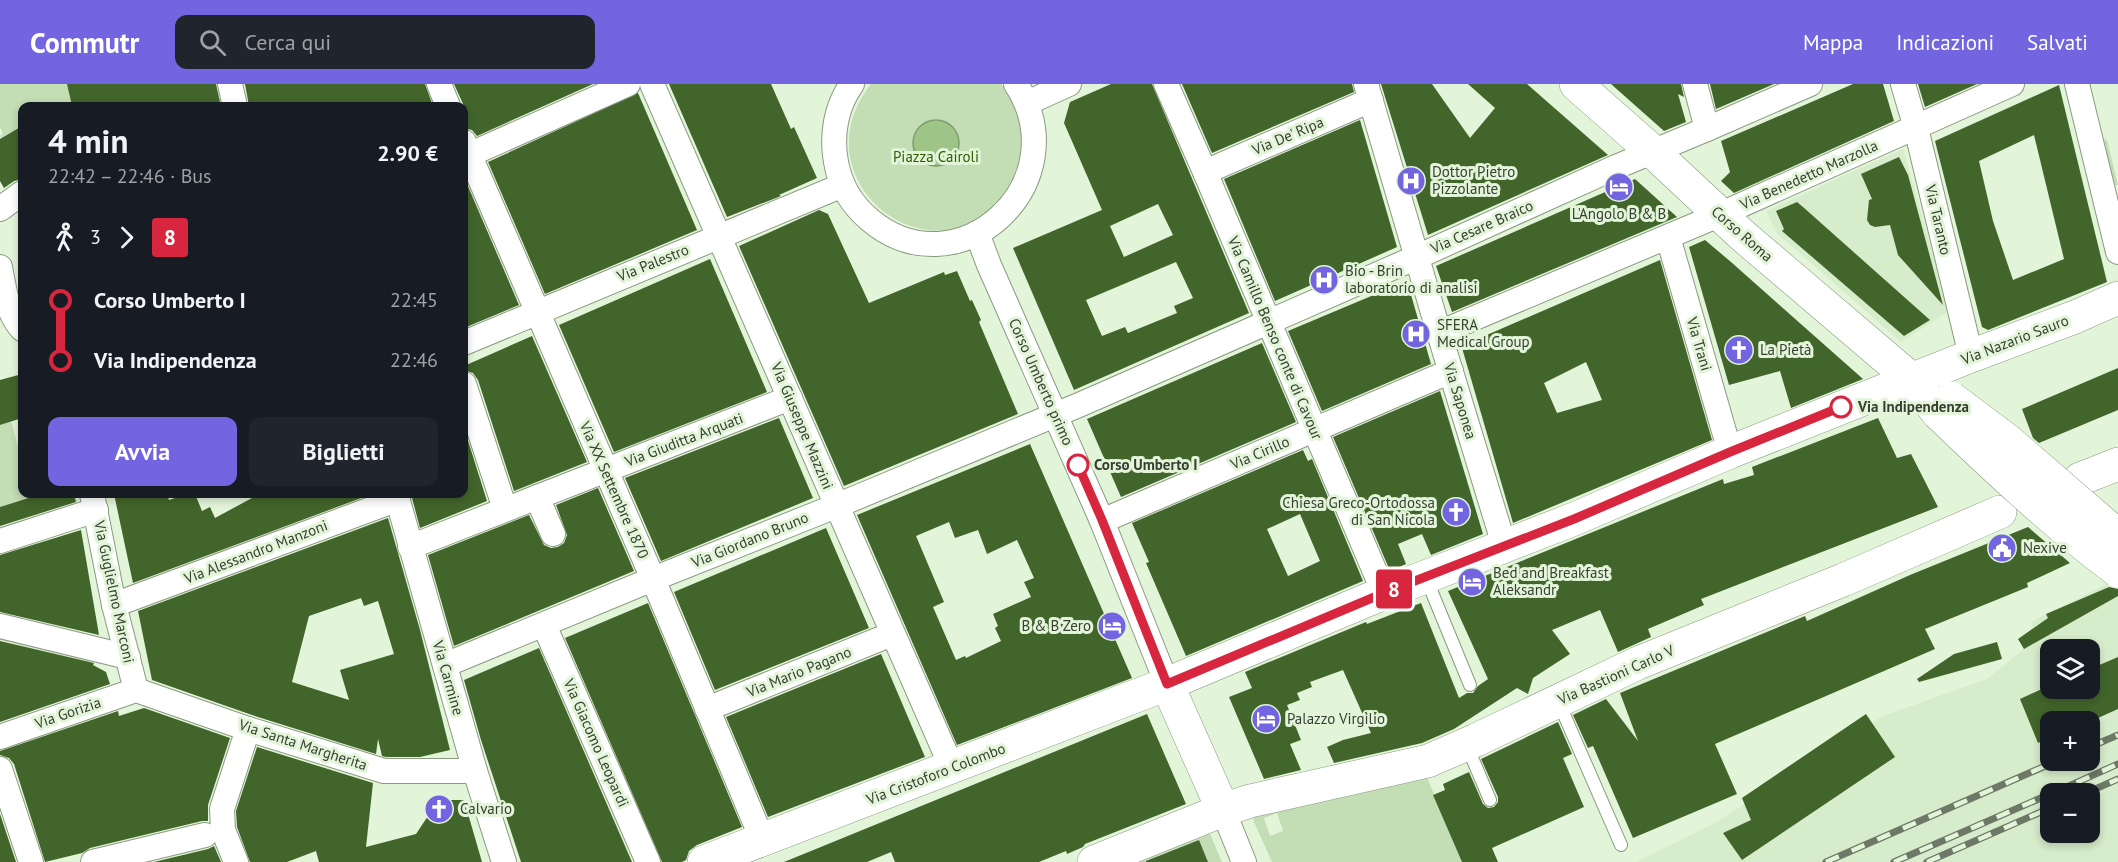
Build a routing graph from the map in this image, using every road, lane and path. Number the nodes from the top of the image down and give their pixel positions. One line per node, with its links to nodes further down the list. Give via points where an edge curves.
1 (439, 84): 15 (street)
2 (628, 84): 18 (street)
3 (652, 84): 27 (street, Via Giuseppe Mazzini)
4 (852, 84): 22 (street, via 834,130 834,151)
5 (1070, 84): 14 (street)
6 (1166, 84): 21 (street, Via Camillo Benso conte di Cavour)
7 (1576, 84): 19 (street, Corso Roma)
8 (1695, 84): 17 (street)
9 (1810, 84): 17 (street, Via Cesare Braico)
10 (1903, 84): 16 (street, Via Taranto)
11 (2012, 84): 16 (street, Via Benedetto Marzolla)
12 (2077, 84): 29 (street)
13 (1369, 92): 21 (street, Via De' Ripa); 30 (street, Via Saponea)
14 (1021, 93): 26 (street, via 1034,130 1028,176 1003,216)
15 (446, 102)
16 (1916, 128): 25 (street, Via Benedetto Marzolla); 38 (street, Via Taranto)
17 (1707, 129): 19 (street, Via Cesare Braico)
18 (468, 150)
19 (1652, 151): 25 (street, Corso Roma); 30 (street, Via Cesare Braico)
20 (468, 158): 33 (street, Via XX Settembre 1870)
21 (1205, 172): 34 (street, Via Camillo Benso conte di Cavour)
22 (843, 185): 26 (street, via 864,215 889,233 933,243); 27 (street, Via Palestro)
23 (18, 196): 24 (street)
24 (0, 209)
25 (1719, 215): 28 (street, Via Benedetto Marzolla); 40 (street, Corso Roma)
26 (977, 233): 44 (street, Corso Umberto primo)
27 (719, 236): 33 (street, Via Palestro); 42 (street, Via Giuseppe Mazzini)
28 (1668, 237): 36 (street, Via Benedetto Marzolla); 46 (street, Via Trani)
29 (2118, 252)
30 (1417, 257): 34 (street, Via Cesare Braico); 36 (street, Via Saponea)
31 (0, 267): 35 (street, via 6,296)
32 (2118, 298): 38 (street, Via Nazario Sauro)
33 (536, 311): 37 (street, Via Palestro); 48 (street, Via XX Settembre 1870)
34 (1268, 322): 44 (street, Via Cesare Braico); 45 (street, Via Camillo Benso conte di Cavour)
35 (18, 324)
36 (1439, 333): 39 (street, Via Saponea)
37 (468, 341)
38 (1971, 356): 40 (street, Via Nazario Sauro)
39 (1451, 371): 45 (street, Via Cirillo); 61 (street, Via Saponea)
40 (1911, 379): 43 (street, Corso Roma); 46 (street)
41 (468, 396): 55 (street)
42 (790, 398): 48 (street, Via Giuditta Arquati); 54 (street, Via Giuseppe Mazzini)
43 (1945, 405): 59 (street, bridge, via 2007,440); 63 (street, bridge, via 1989,462)
44 (1055, 414): 54 (street, Via Giordano Bruno); 57 (street, Corso Umberto primo)
45 (1313, 430): 57 (street, Via Cirillo); 66 (street, Via Camillo Benso conte di Cavour)
46 (1730, 452): 61 (street)
47 (2118, 464): 49 (street)
48 (605, 470): 50 (street, Via Giuditta Arquati); 65 (street, Via XX Settembre 1870)
49 (2080, 479)
50 (537, 497): 55 (street, Via Giuditta Arquati); 58 (street)
51 (392, 498): 67 (street, Via Alessandro Manzoni)
52 (398, 498): 62 (street, Via Carmine)
53 (94, 502): 60 (street); 67 (street, Via Guglielmo Marconi)
54 (836, 506): 65 (street, Via Giordano Bruno); 70 (street, Via Giuseppe Mazzini)
55 (505, 509): 62 (street, Via Giuditta Arquati)
56 (2000, 512): 76 (street, Via Bastioni Carlo V, via 1638,663)
57 (1102, 520): 73 (street, Corso Umberto primo)
58 (553, 534)
59 (2118, 536)
60 (0, 541)
61 (1504, 545): 64 (street)
62 (410, 547): 72 (street, Via Carmine)
63 (2118, 571)
64 (1425, 576): 66 (street); 74 (lane)
65 (653, 579): 68 (street, Via Giordano Bruno); 77 (street, Via XX Settembre 1870)
66 (1384, 593): 73 (street)
67 (114, 605): 71 (street, Via Guglielmo Marconi)
68 (544, 625): 72 (street, Via Giordano Bruno); 93 (street, Via Giacomo Leopardi)
69 (0, 626): 71 (street)
70 (892, 634): 77 (street, Via Mario Pagano); 81 (street, Via Giuseppe Mazzini)
71 (128, 657): 75 (street, Via Guglielmo Marconi)
72 (445, 665): 83 (street, Via Carmine)
73 (1167, 684): 81 (street, Via Cristoforo Colombo); 85 (street, Corso Umberto primo)
74 (1470, 685)
75 (136, 690): 78 (street, Via Santa Margherita); 79 (street, Via Gorizia)
76 (1558, 701): 80 (street, Via Bastioni Carlo V); 88 (lane)
77 (707, 710): 87 (street, Via XX Settembre 1870)
78 (248, 729): 83 (street, Via Santa Margherita, via 384,771); 91 (street, via 222,809 223,830)
79 (0, 737)
80 (1466, 744): 84 (lane); 85 (street, Via Bastioni Carlo V, via 1428,761)
81 (952, 768): 87 (street, Via Cristoforo Colombo)
82 (0, 769): 89 (street)
83 (475, 771): 92 (street, Via Carmine)
84 (1490, 800)
85 (1223, 810): 95 (street, Via Bastioni Carlo V); 96 (street, Corso Umberto primo)
86 (205, 835): 90 (street)
87 (762, 839): 94 (street, Via Cristoforo Colombo)
88 (1621, 845)
89 (31, 862)
90 (93, 862)
91 (236, 862)
92 (504, 862)
93 (648, 862)
94 (704, 862)
95 (1094, 862)
96 (1244, 862)

